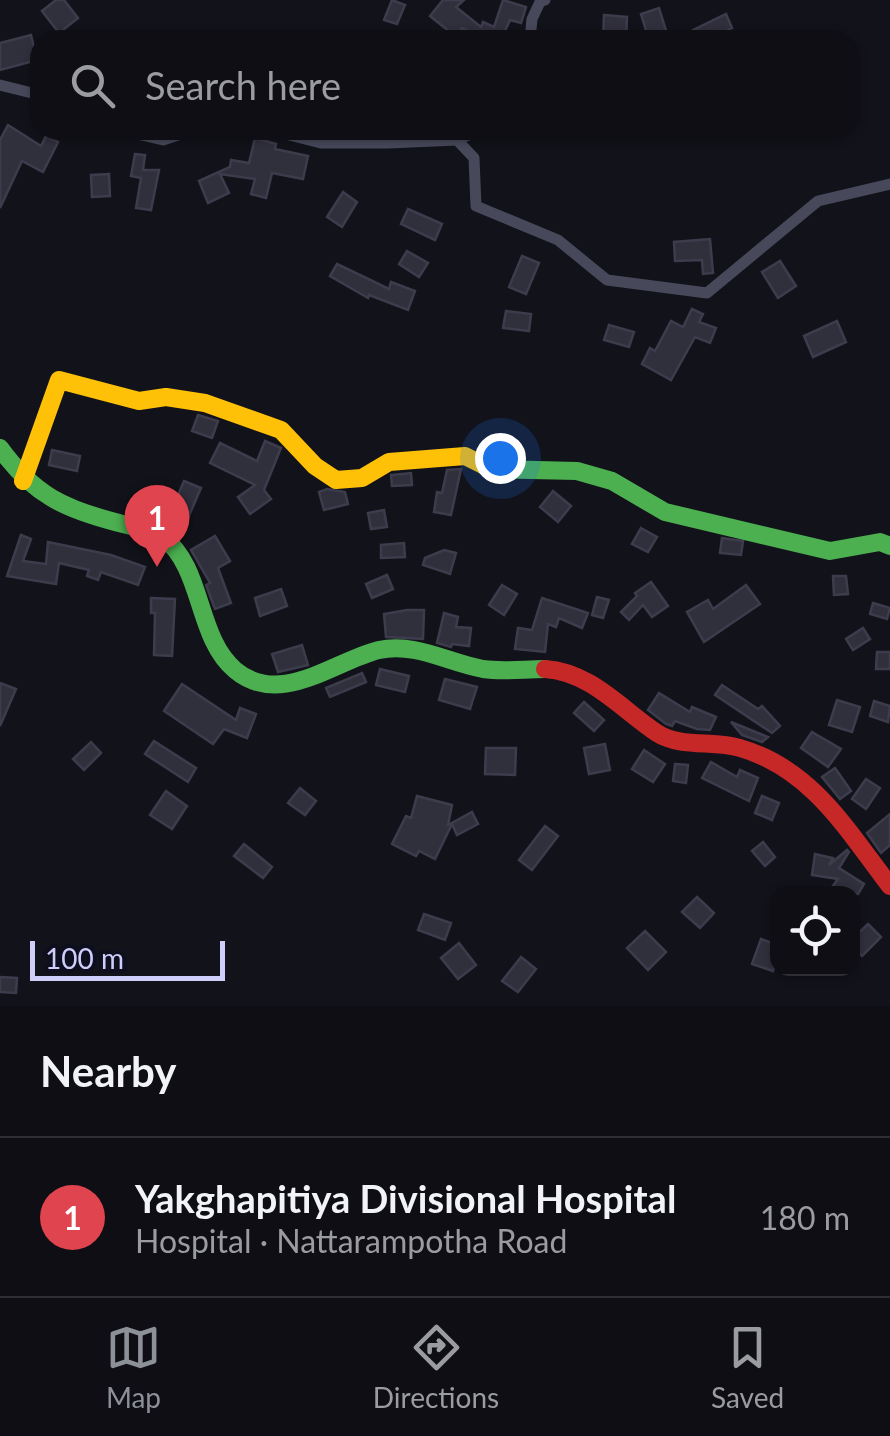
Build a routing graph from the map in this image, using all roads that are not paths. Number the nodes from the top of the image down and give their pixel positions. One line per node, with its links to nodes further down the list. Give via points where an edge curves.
1 (544, 0): 2 (street)
2 (531, 30)
3 (0, 84): 4 (street)
4 (30, 92)
5 (309, 140): 6 (street)
6 (458, 140): 7 (street, via 474,158 476,206 558,240 606,280 706,293 818,201)
7 (890, 184)
8 (0, 448): 9 (main road)
9 (23, 481): 10 (main road, via 59,380 138,402 166,396 204,403 280,430 336,480 362,478 388,462 465,456 492,469 577,472 612,481 666,512 830,552); 11 (main road, via 62,507 160,534 172,544 222,655 252,681 300,680 395,648 485,670 569,672 660,735 745,749 803,776)
10 (890, 546)
11 (890, 886)

